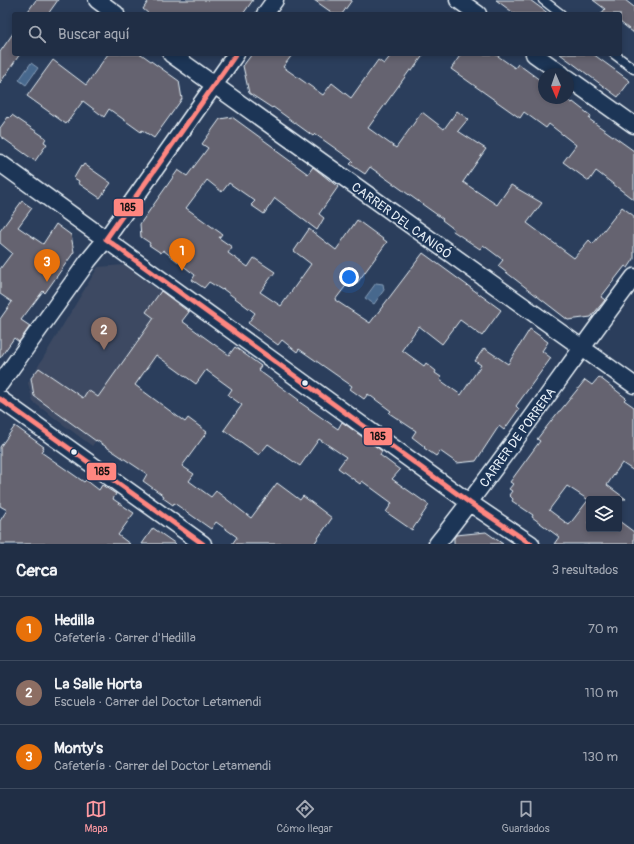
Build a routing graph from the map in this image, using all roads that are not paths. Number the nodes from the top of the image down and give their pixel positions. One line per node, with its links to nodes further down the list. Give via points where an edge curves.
1 (97, 0): 5 (street)
2 (275, 0): 6 (street)
3 (458, 0): 7 (street)
4 (542, 0): 8 (lane)
5 (113, 12)
6 (266, 12)
7 (475, 12)
8 (558, 12)
9 (173, 56): 16 (street, CARRER DEL CANIGÓ)
10 (235, 56): 16 (street)
11 (537, 56): 13 (street)
12 (617, 56): 14 (lane)
13 (554, 68)
14 (634, 69)
15 (574, 82): 17 (street)
16 (214, 86): 19 (street); 21 (street, CARRER DEL CANIGÓ)
17 (634, 125)
18 (0, 163): 19 (street)
19 (106, 239): 22 (street); 25 (street)
20 (634, 277): 21 (street, CARRER DE PORRERA)
21 (581, 348): 23 (street, CARRER DEL CANIGÓ); 25 (street, CARRER DE PORRERA)
22 (0, 384)
23 (634, 385)
24 (0, 399): 26 (street)
25 (470, 503): 27 (street, CARRER DE PORRERA); 28 (street)
26 (203, 544)
27 (437, 544)
28 (531, 544)

